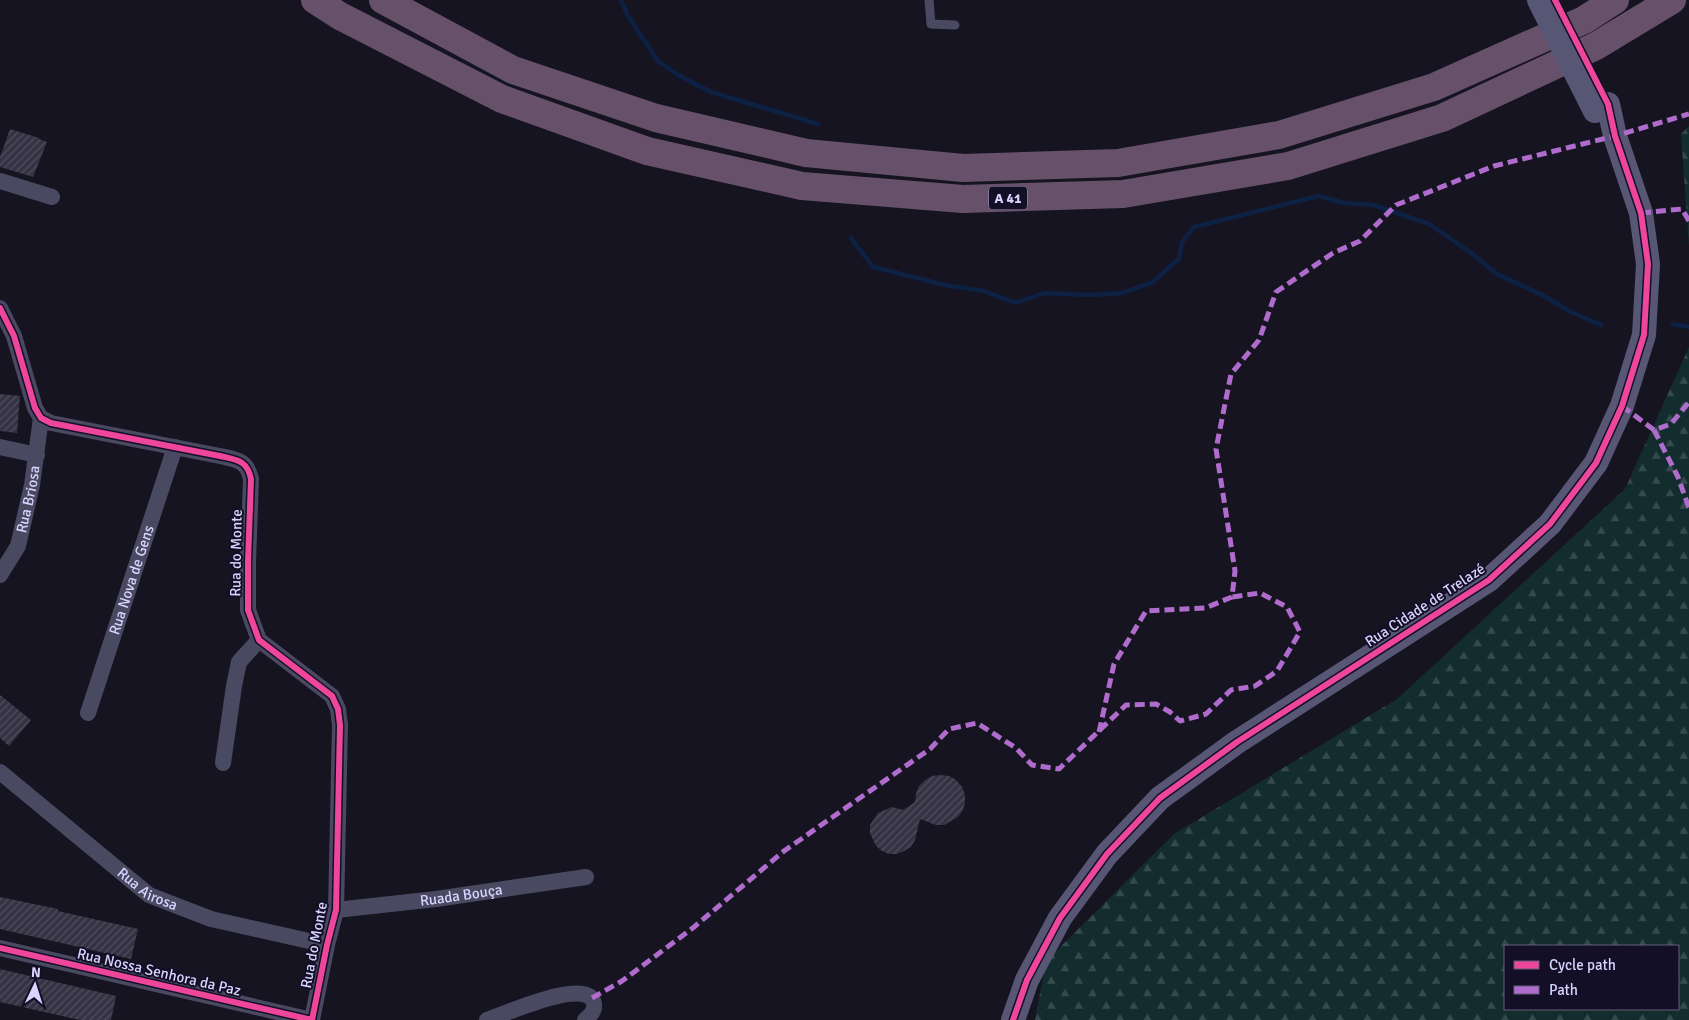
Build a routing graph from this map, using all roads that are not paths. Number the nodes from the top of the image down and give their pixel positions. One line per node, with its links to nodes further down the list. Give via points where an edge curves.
1 (315, 0): 7 (highway, A 41, via 502,99 647,151 802,186 963,199 1123,194 1288,166 1442,118 1596,46)
2 (384, 0): 6 (highway, A 41, via 513,70 656,118 806,153 963,168 1118,163 1279,135 1434,87 1584,20)
3 (929, 0): 8 (lane, via 931,24)
4 (1539, 0): 9 (street, Rua Cidade de Trelazé, bridge)
5 (1555, 0): 9 (street, Rua Cidade de Trelazé)
6 (1615, 0)
7 (1672, 0)
8 (956, 25)
9 (1602, 108): 29 (street, Rua Cidade de Trelazé, via 1641,213 1648,264 1644,334 1622,406 1596,463 1550,524 1489,580 1238,742 1160,798 1107,854 1060,918 1027,980)
10 (0, 181): 11 (street)
11 (52, 197)
12 (0, 308): 13 (street, via 14,336 35,408)
13 (41, 418): 14 (street, Rua do Monte, via 51,423); 16 (street, Rua Briosa)
14 (175, 446): 18 (street, Rua do Monte, via 241,461 249,469 248,610); 19 (street, Rua Nova de Gens)
15 (0, 447): 16 (street)
16 (36, 455): 17 (street, Rua Briosa, via 18,546)
17 (0, 575)
18 (260, 640): 20 (street, via 239,662); 23 (street, Rua do Monte, via 332,696 338,709)
19 (88, 714)
20 (223, 763)
21 (0, 772): 24 (street, Rua Airosa, via 149,895 211,919)
22 (586, 877): 23 (street, Ruada Bouça, via 436,900)
23 (336, 910): 24 (street, Rua do Monte)
24 (326, 945): 26 (street, Rua do Monte)
25 (0, 948): 26 (street, Rua Nossa Senhora da Paz)
26 (312, 1020)
27 (487, 1020): 28 (street, via 574,992 592,998 593,1011)
28 (585, 1020)
29 (1013, 1020)

